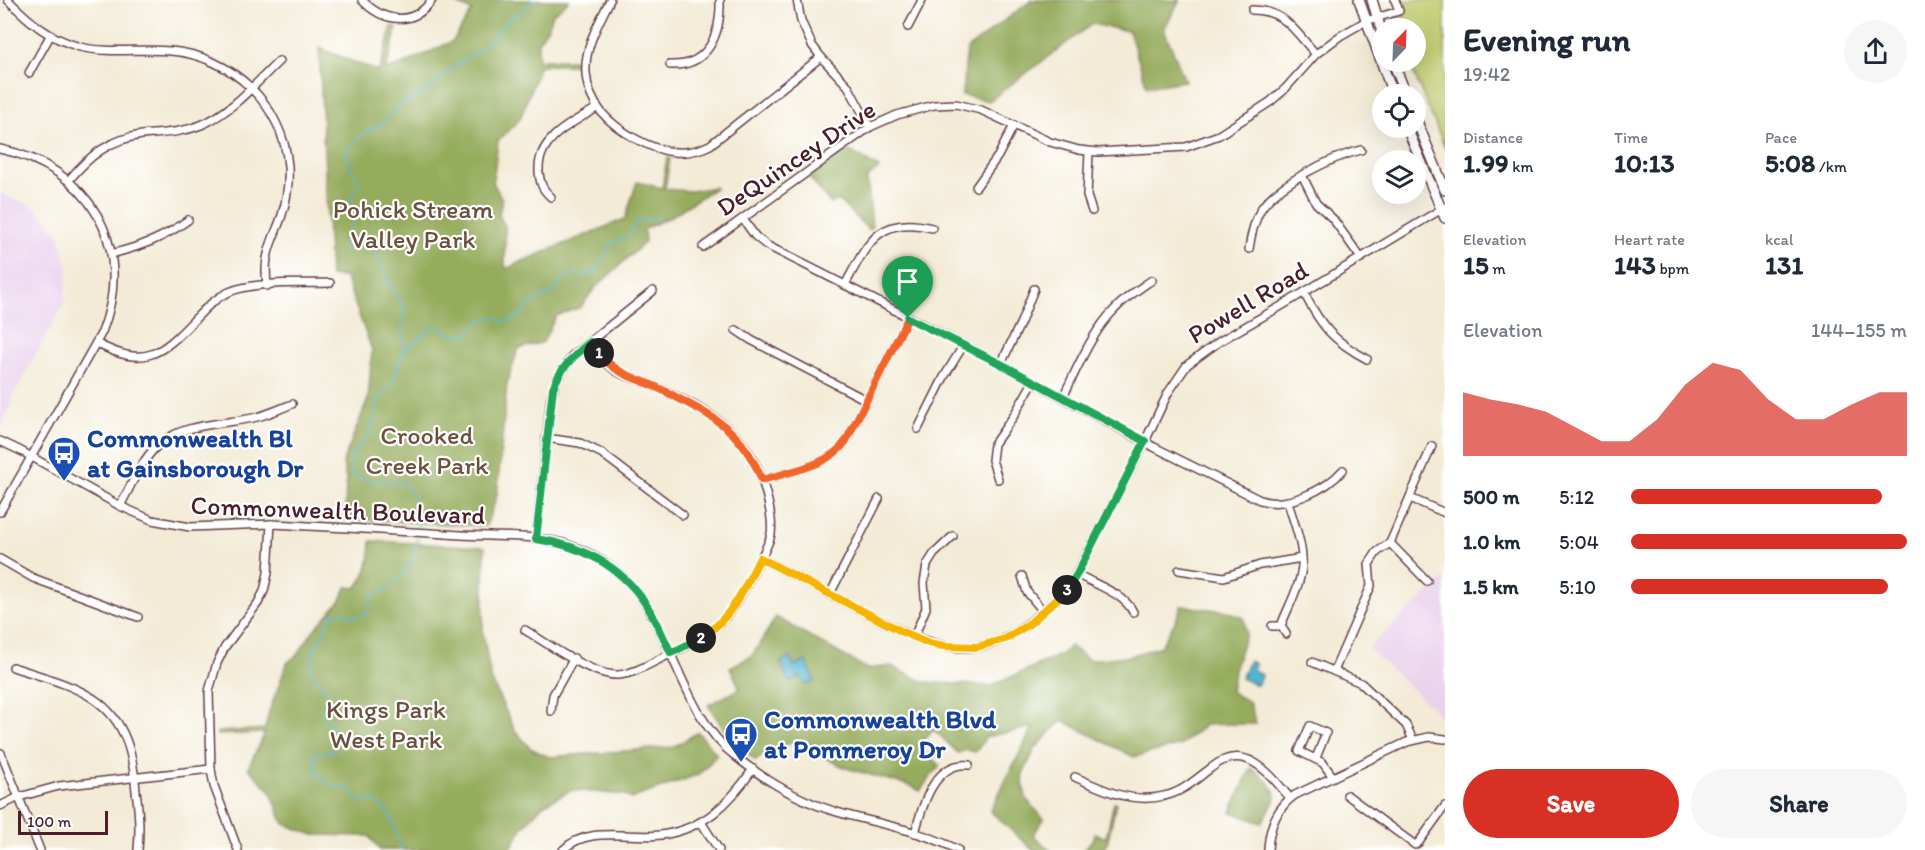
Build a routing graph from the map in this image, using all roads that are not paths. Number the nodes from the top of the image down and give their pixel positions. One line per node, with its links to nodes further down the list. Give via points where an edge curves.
1 (8, 0): 16 (street)
2 (362, 0): 3 (street, via 381,15 400,18 415,15)
3 (432, 0)
4 (610, 0): 24 (street, via 586,58 586,80)
5 (720, 0): 20 (street, via 720,21 709,47 691,63)
6 (797, 0): 18 (street, via 806,33)
7 (922, 0): 15 (street)
8 (1359, 0): 14 (main road)
9 (1371, 0): 12 (main road)
10 (1395, 0): 12 (street, DeQuincey Drive, via 1399,11)
11 (1252, 10): 17 (street, via 1270,11 1282,18)
12 (1377, 18)
13 (1372, 19): 14 (street, DeQuincey Drive)
14 (1366, 21): 17 (street, DeQuincey Drive); 22 (main road)
15 (908, 27)
16 (50, 36): 21 (street); 23 (street, via 95,50 194,54 223,66)
17 (1316, 54): 31 (street, DeQuincey Drive, via 1270,102 1209,140 1173,149)
18 (821, 57): 24 (street, via 715,142 693,151 651,147 617,128); 26 (street, via 848,86)
19 (279, 60): 23 (street)
20 (670, 65)
21 (29, 73)
22 (1389, 84)
23 (251, 88): 33 (street, via 227,110 200,126 173,133 131,136 109,144); 50 (street, via 277,124 288,167 286,200 267,259)
24 (597, 108): 36 (street, via 559,132 544,148 540,180)
25 (1014, 124): 26 (street, DeQuincey Drive, via 965,105 948,104 917,108); 31 (street, DeQuincey Drive, via 1061,146); 34 (street)
26 (870, 127): 40 (street, DeQuincey Drive)
27 (1412, 138): 37 (main road)
28 (1424, 138): 35 (main road)
29 (0, 149): 33 (street, via 35,159)
30 (1361, 150): 32 (street)
31 (1089, 152): 38 (street, via 1087,196)
32 (1302, 175): 44 (street, via 1262,207); 46 (street, via 1316,203 1333,219)
33 (69, 180): 45 (street, via 97,215)
34 (976, 187)
35 (1445, 190)
36 (551, 197)
37 (1443, 208): 39 (main road); 46 (street, Powell Road)
38 (1092, 211)
39 (1445, 218)
40 (742, 219): 43 (street, DeQuincey Drive); 49 (street, via 766,245)
41 (188, 220): 45 (street, via 152,242)
42 (932, 228): 49 (street, via 905,224 880,233 865,248)
43 (703, 247)
44 (1249, 249)
45 (111, 254): 57 (street, via 112,299)
46 (1360, 258): 53 (street, Powell Road)
47 (1152, 280): 62 (street, via 1108,316)
48 (330, 283): 50 (street)
49 (845, 285): 54 (street)
50 (267, 286): 57 (street, via 237,289 221,296 177,338 155,353 125,355)
51 (1034, 290): 60 (street)
52 (653, 291): 56 (street)
53 (1304, 292): 59 (street, via 1327,331 1346,348); 68 (street, Powell Road, via 1187,365 1168,393)
54 (908, 318): 58 (street); 63 (street)
55 (736, 330): 63 (street)
56 (590, 342): 66 (street, via 569,360 556,379); 73 (street, via 618,372 662,390 724,424 746,448)
57 (96, 343): 70 (street)
58 (963, 346): 60 (street); 65 (street)
59 (1367, 358)
60 (1001, 364): 61 (street)
61 (1033, 382): 62 (street); 72 (street, via 994,444 992,460)
62 (1063, 397): 68 (street)
63 (866, 400): 73 (street, via 846,441 830,457)
64 (292, 404): 77 (street, via 258,417 189,429 169,437 149,455)
65 (918, 429)
66 (546, 438): 80 (street, via 580,443 601,453); 83 (street)
67 (0, 441): 70 (street, Commonwealth Boulevard)
68 (1145, 441): 76 (street, via 1260,500); 89 (street, Powell Road)
69 (1432, 446): 74 (street)
70 (32, 457): 77 (street, Commonwealth Boulevard); 78 (street)
71 (1343, 470): 76 (street, via 1329,483)
72 (998, 479)
73 (762, 480): 85 (street, via 771,527)
74 (1410, 498): 79 (street); 84 (street)
75 (879, 499): 92 (street)
76 (1288, 502): 86 (street)
77 (120, 506): 81 (street, Commonwealth Boulevard, via 152,520 180,526)
78 (0, 512)
79 (1445, 513)
80 (683, 515)
81 (271, 524): 83 (street, Commonwealth Boulevard); 112 (street, via 264,591 225,647 212,678 208,704)
82 (952, 536): 100 (street, via 927,565 926,608)
83 (536, 539): 101 (street, Commonwealth Boulevard, via 578,549 618,573 646,604)
84 (1390, 543): 91 (street); 105 (street, via 1369,564 1371,586)
85 (760, 558): 92 (street, Powell Road); 101 (street, via 739,600 723,620 704,637)
86 (1302, 558): 88 (street, via 1260,565 1224,577); 97 (street, via 1301,573)
87 (0, 559): 95 (street, via 33,578)
88 (1179, 570)
89 (1077, 574): 93 (street, Powell Road, via 1063,594); 94 (street, via 1124,600)
90 (1022, 576): 93 (street, via 1027,592)
91 (1427, 581)
92 (830, 594): 100 (street, Powell Road)
93 (1043, 611): 100 (street, Powell Road, via 1014,634 986,645 944,646)
94 (1133, 612)
95 (138, 617)
96 (1272, 626): 97 (street)
97 (1281, 626): 99 (street)
98 (525, 630): 102 (street)
99 (1286, 634)
100 (914, 637)
101 (671, 653): 102 (street, via 620,675 601,673); 113 (street, Commonwealth Boulevard, via 709,729)
102 (573, 658): 106 (street, via 553,695)
103 (1312, 662): 105 (street)
104 (13, 667): 114 (street, via 80,691 104,706 126,737)
105 (1334, 671): 107 (street, via 1361,683 1406,725)
106 (551, 711)
107 (1413, 740): 108 (street); 116 (street)
108 (1445, 740)
109 (1, 753): 118 (street)
110 (1316, 758): 110 (street, via 1299,751 1310,726 1326,733); 116 (street)
111 (969, 765): 123 (street, via 952,766 934,784)
112 (211, 769): 114 (street); 126 (street, via 217,797)
113 (753, 770): 122 (street, via 729,801); 123 (street, Commonwealth Boulevard, via 813,804)
114 (135, 776): 118 (street, via 59,786); 125 (street)
115 (1075, 777): 119 (street, via 1118,796 1153,798 1178,791 1216,764 1242,758 1268,771)
116 (1333, 777): 119 (street)
117 (1347, 795): 121 (street, via 1415,845)
118 (19, 797): 120 (street); 124 (street)
119 (1290, 798): 130 (street, via 1273,822)
120 (0, 806)
121 (1445, 806)
122 (701, 822): 127 (street, via 660,835 588,836); 128 (street)
123 (915, 833): 129 (street, Commonwealth Boulevard)
124 (40, 850)
125 (138, 850)
126 (238, 850)
127 (563, 850)
128 (719, 850)
129 (958, 850)
130 (1268, 850)

